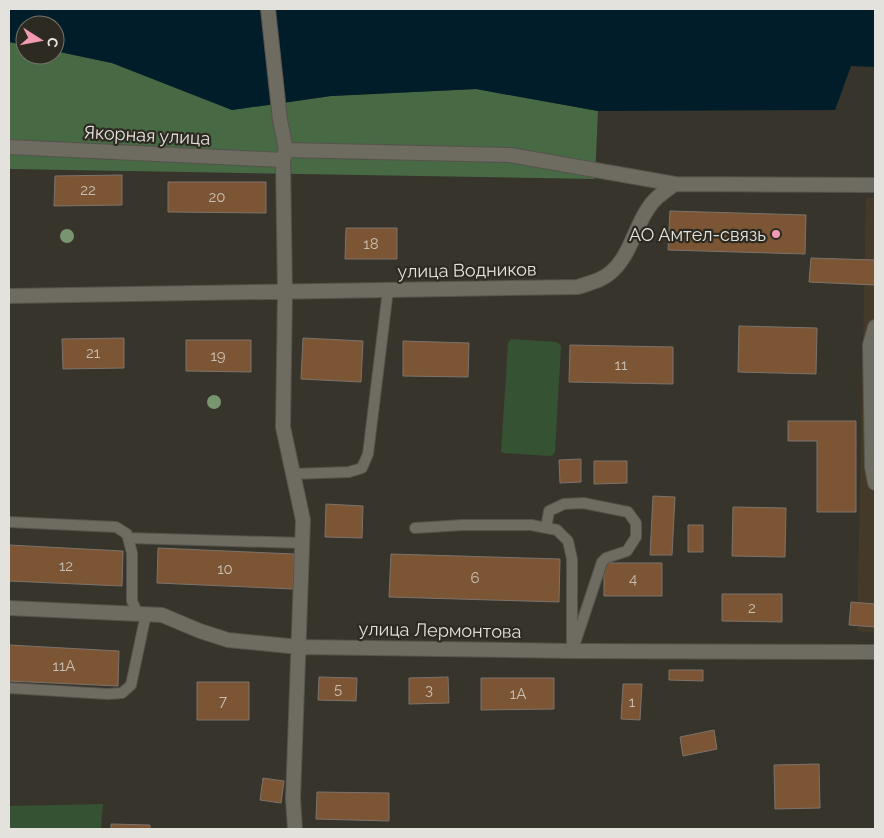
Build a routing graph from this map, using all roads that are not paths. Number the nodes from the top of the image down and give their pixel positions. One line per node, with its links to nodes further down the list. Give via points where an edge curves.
1 (268, 9): 3 (street)
2 (9, 148): 3 (street, Якорная улица)
3 (285, 155): 4 (street, Якорная улица, via 510,155); 7 (street)
4 (676, 184): 5 (street); 6 (street, улица Водников, via 658,196 618,265 599,280 578,287)
5 (875, 185)
6 (388, 290): 7 (street, улица Водников); 10 (lane, via 368,454 362,468 349,472)
7 (285, 292): 8 (street, улица Водников); 10 (street, via 283,427)
8 (9, 296)
9 (875, 327): 11 (street, via 870,345)
10 (293, 474): 16 (street, via 303,520)
11 (875, 483)
12 (9, 522): 15 (lane, via 116,527)
13 (415, 528): 14 (lane, via 531,525)
14 (546, 528): 20 (lane, via 557,530 568,541 572,559); 20 (lane, via 549,511 564,504 583,503 628,512 636,522 636,537 627,551 602,562)
15 (128, 538): 16 (lane); 18 (lane, via 132,553 132,601)
16 (303, 543): 19 (street)
17 (9, 608): 18 (street, улица Лермонтова)
18 (142, 614): 19 (street, улица Лермонтова, via 162,615 228,640); 22 (lane, via 131,685 122,693)
19 (299, 647): 20 (street, улица Лермонтова); 23 (street, via 293,799)
20 (572, 651): 21 (street, улица Лермонтова)
21 (875, 652)
22 (9, 688)
23 (295, 829)

